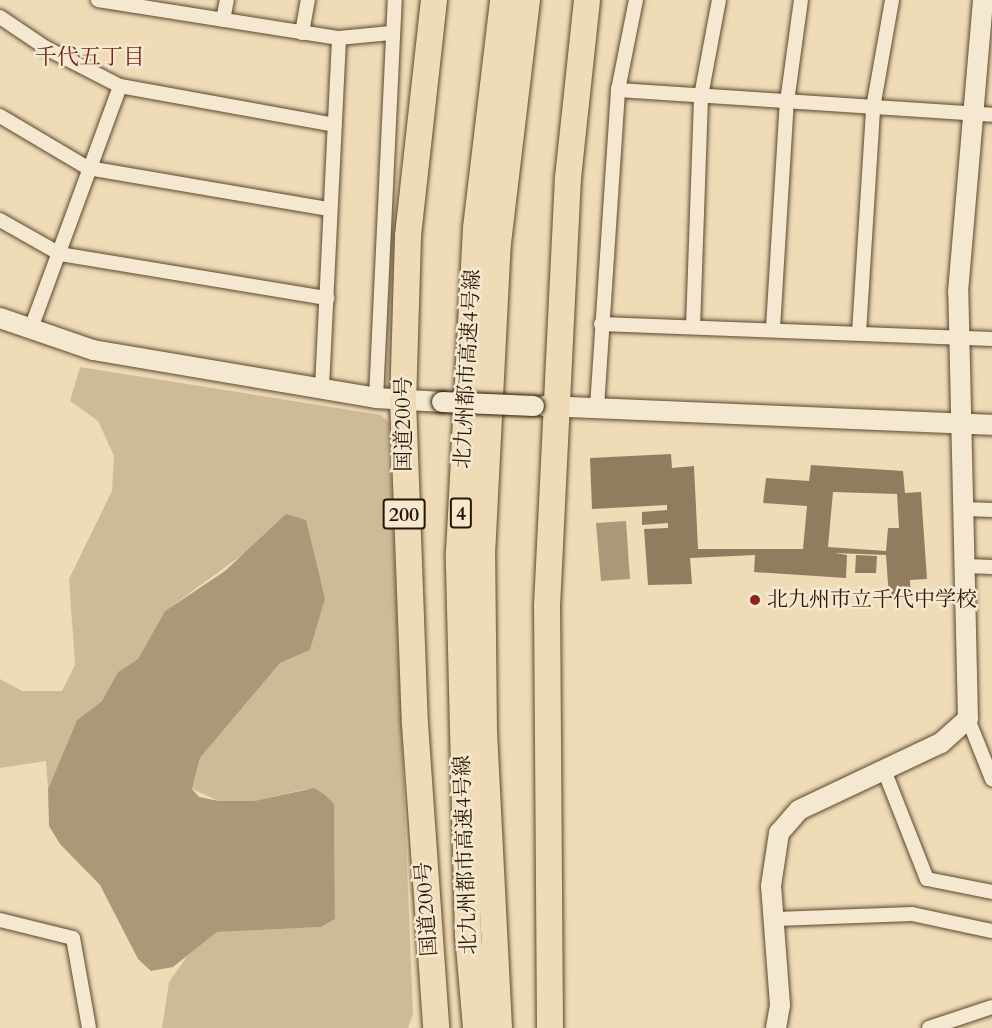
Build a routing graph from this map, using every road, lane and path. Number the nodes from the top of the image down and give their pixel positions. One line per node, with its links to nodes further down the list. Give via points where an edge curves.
1 (98, 0): 14 (street)
2 (227, 0): 16 (street)
3 (308, 0): 17 (street)
4 (395, 0): 18 (street)
5 (434, 0): 44 (highway, 国道200号 / 200, via 408,236)
6 (503, 0): 64 (highway, 北九州都市高速4号線 / 4, via 476,228 460,542 461,732)
7 (526, 0): 65 (highway, 北九州都市高速4号線 / 4, via 498,243 482,555 484,733)
8 (587, 0): 45 (highway)
9 (636, 0): 21 (street)
10 (719, 0): 22 (street)
11 (801, 0): 23 (street)
12 (892, 0): 24 (street)
13 (984, 0): 25 (street)
14 (148, 3): 16 (street)
15 (0, 17): 20 (street, via 46,48)
16 (223, 20): 17 (street)
17 (302, 33): 19 (street)
18 (391, 33): 19 (street); 43 (street)
19 (339, 38): 28 (street)
20 (120, 86): 28 (street); 29 (street)
21 (618, 90): 22 (street); 35 (street)
22 (701, 96): 23 (street); 36 (street)
23 (788, 102): 24 (street); 37 (street)
24 (873, 108): 25 (street); 39 (street)
25 (970, 115): 26 (street); 40 (street, via 960,225)
26 (992, 115)
27 (0, 116): 29 (street)
28 (334, 125): 30 (street)
29 (88, 168): 30 (street); 32 (street)
30 (328, 209): 33 (street)
31 (0, 220): 32 (street)
32 (60, 254): 33 (street); 38 (street)
33 (327, 298): 42 (street)
34 (0, 318): 38 (street)
35 (601, 324): 36 (street); 46 (street)
36 (693, 327): 37 (street)
37 (773, 328): 39 (street)
38 (30, 331): 42 (street, via 93,350)
39 (859, 333): 40 (street)
40 (958, 338): 41 (street); 47 (street)
41 (992, 339)
42 (322, 387): 43 (street)
43 (376, 398): 44 (street)
44 (402, 400): 45 (street, bridge); 63 (highway, 国道200号 / 200, via 415,724)
45 (545, 406): 46 (street); 66 (highway)
46 (597, 407): 47 (street)
47 (958, 423): 48 (street); 49 (street)
48 (992, 424)
49 (965, 509): 50 (street); 51 (street)
50 (992, 510)
51 (966, 566): 52 (street); 53 (street)
52 (992, 567)
53 (968, 719): 54 (street, via 941,743); 55 (street)
54 (884, 770): 56 (street, via 927,879); 57 (street, via 799,810 779,833 771,886)
55 (992, 779)
56 (992, 892)
57 (776, 919): 59 (street, via 912,914); 67 (street, via 780,1005)
58 (0, 920): 62 (street, via 73,938)
59 (992, 930)
60 (992, 1007): 61 (street)
61 (932, 1027)
62 (89, 1028)
63 (436, 1028)
64 (476, 1028)
65 (499, 1028)
66 (550, 1028)
67 (776, 1028)

